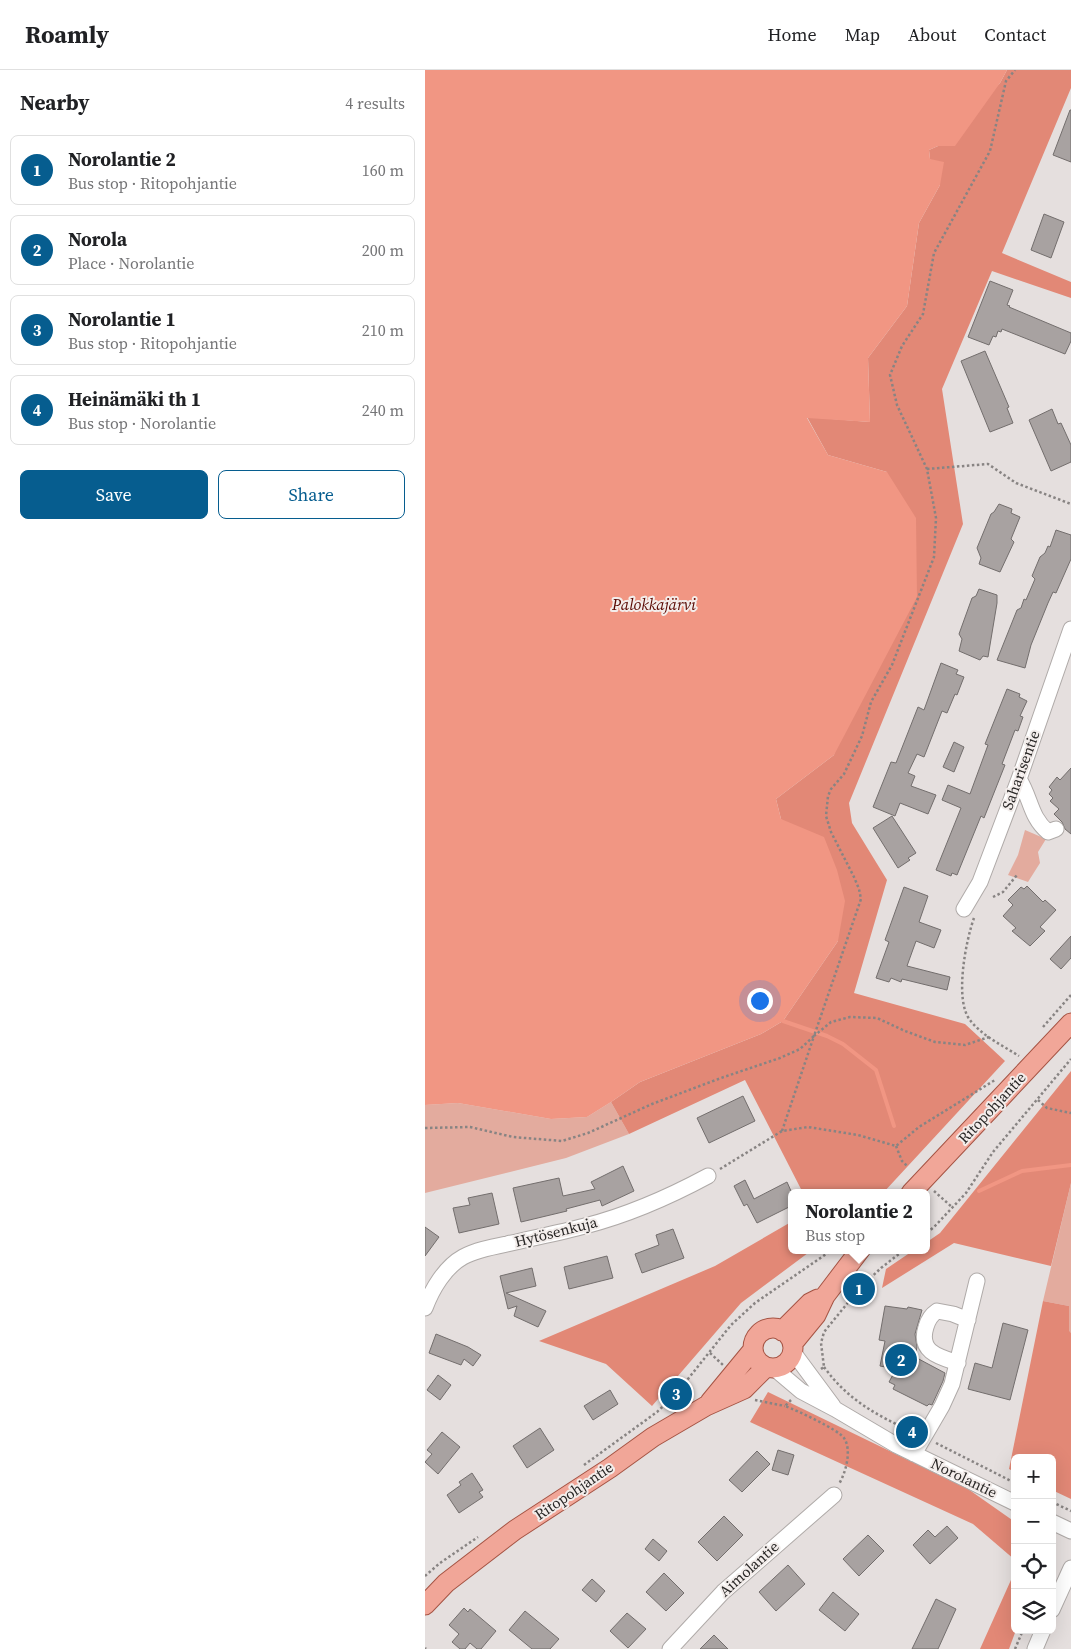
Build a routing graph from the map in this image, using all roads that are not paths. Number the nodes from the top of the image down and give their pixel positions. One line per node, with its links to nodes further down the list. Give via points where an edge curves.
1 (1071, 629): 2 (street, Saharisentie)
2 (1019, 779): 3 (street, via 1039,825 1048,832); 4 (street, Saharisentie)
3 (1056, 829)
4 (969, 914)
5 (1071, 1022): 7 (main road, Ritopohjantie)
6 (708, 1176): 10 (street, Hytösenkuja, via 630,1212 479,1250 463,1257 447,1270)
7 (915, 1189)
8 (857, 1254): 12 (main road, via 825,1296 816,1315)
9 (977, 1281): 11 (street)
10 (425, 1308)
11 (969, 1320): 14 (street); 14 (street, via 937,1311 931,1315 925,1328 927,1348 933,1354)
12 (789, 1342): 13 (main road, via 776,1328 764,1330 754,1339); 15 (main road, via 787,1363); 17 (street, Norolantie)
13 (752, 1351): 15 (main road, via 757,1363); 16 (main road, Ritopohjantie)
14 (958, 1363): 18 (street, via 942,1406)
15 (770, 1368): 16 (main road, Ritopohjantie, via 744,1388); 17 (street, Norolantie, via 801,1391)
16 (706, 1406): 24 (main road, Ritopohjantie, via 653,1437 515,1530)
17 (835, 1409): 18 (street, Norolantie)
18 (914, 1454): 20 (street, Norolantie)
19 (833, 1495): 29 (street, Aimolantie, via 723,1592)
20 (1011, 1501)
21 (1056, 1524): 22 (street)
22 (1071, 1531)
23 (1071, 1568): 26 (street)
24 (446, 1583): 25 (main road, Ritopohjantie); 27 (main road, Ritopohjantie)
25 (425, 1595)
26 (1056, 1601)
27 (425, 1604)
28 (1041, 1634): 30 (street)
29 (670, 1649)
30 (1035, 1649)

